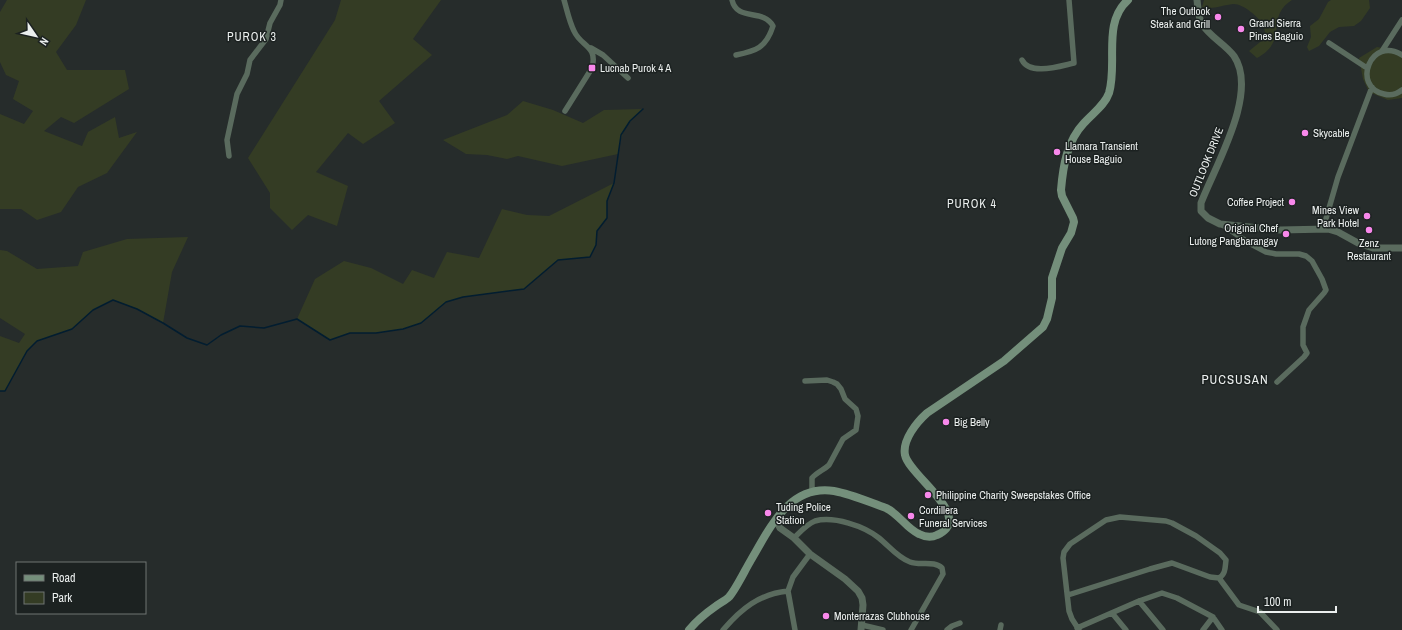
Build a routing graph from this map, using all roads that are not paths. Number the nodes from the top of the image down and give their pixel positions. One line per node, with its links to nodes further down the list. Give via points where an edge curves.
1 (281, 0): 19 (street, via 270,23 266,39 250,60 247,74 237,94 227,140)
2 (564, 0): 9 (street, via 574,31)
3 (732, 0): 12 (street, via 737,11 769,20 773,26 770,35 753,52)
4 (1069, 0): 13 (street, via 1074,63 1036,70)
5 (1128, 0): 25 (main road, via 1120,8 1115,19 1109,93 1101,106 1079,129 1067,152 1061,190 1074,222 1052,278 1052,298 1047,319 1038,331 1004,361 932,409 918,421 909,435 904,451 907,461 948,511 947,526 941,533 927,537 913,530 893,511 886,508 840,493)
6 (1197, 0): 20 (street, OUTLOOK DRIVE, via 1201,23 1234,55 1241,71 1242,95 1237,112 1201,203 1201,212)
7 (1402, 20): 10 (street)
8 (1329, 43): 14 (street)
9 (589, 47): 15 (street, via 603,55); 18 (street, via 594,54 592,68)
10 (1382, 51): 11 (street); 14 (street, via 1375,55)
11 (1400, 51)
12 (736, 55)
13 (1022, 60)
14 (1367, 68): 16 (street, via 1368,81)
15 (628, 78)
16 (1372, 87): 17 (street, via 1380,93 1389,95); 21 (street, via 1338,177)
17 (1402, 90)
18 (565, 112)
19 (229, 156)
20 (1220, 224): 21 (street, OUTLOOK DRIVE, via 1280,230); 24 (street, via 1266,252 1306,256 1312,261 1325,285 1326,290 1309,310 1303,327 1303,344 1308,353)
21 (1323, 229): 22 (street, OUTLOOK DRIVE, via 1338,232 1372,248)
22 (1402, 248)
23 (805, 381): 25 (street, via 833,382 841,389 845,400 856,409 858,416 856,430 843,439 829,465 812,478)
24 (1277, 382)
25 (812, 491): 26 (main road, via 795,499)
26 (776, 520): 27 (main road); 28 (street)
27 (771, 527): 28 (street); 40 (main road, via 729,597 696,621)
28 (780, 528): 29 (street)
29 (794, 538): 30 (street); 44 (street, via 816,521 848,523 879,538 910,562 940,566 943,574)
30 (810, 554): 32 (street, via 793,577); 38 (street, via 858,590 863,605)
31 (1219, 578): 33 (street, via 1172,563); 33 (street, via 1223,576 1226,560 1196,536 1166,521 1120,517 1106,520 1070,544 1064,552); 50 (street, via 1239,605 1260,612)
32 (788, 591): 41 (street, via 771,594 748,605); 42 (street)
33 (1068, 595): 39 (street, via 1069,611)
34 (1139, 601): 35 (street); 36 (street, via 1157,594 1168,594); 47 (street)
35 (1112, 613): 39 (street); 46 (street)
36 (1212, 617): 48 (street); 49 (street)
37 (960, 623): 45 (street)
38 (861, 628): 43 (street)
39 (1078, 629)
40 (689, 630)
41 (723, 630)
42 (795, 630)
43 (883, 630)
44 (911, 630)
45 (947, 630)
46 (1126, 630)
47 (1163, 630)
48 (1203, 630)
49 (1222, 630)
50 (1277, 630)

